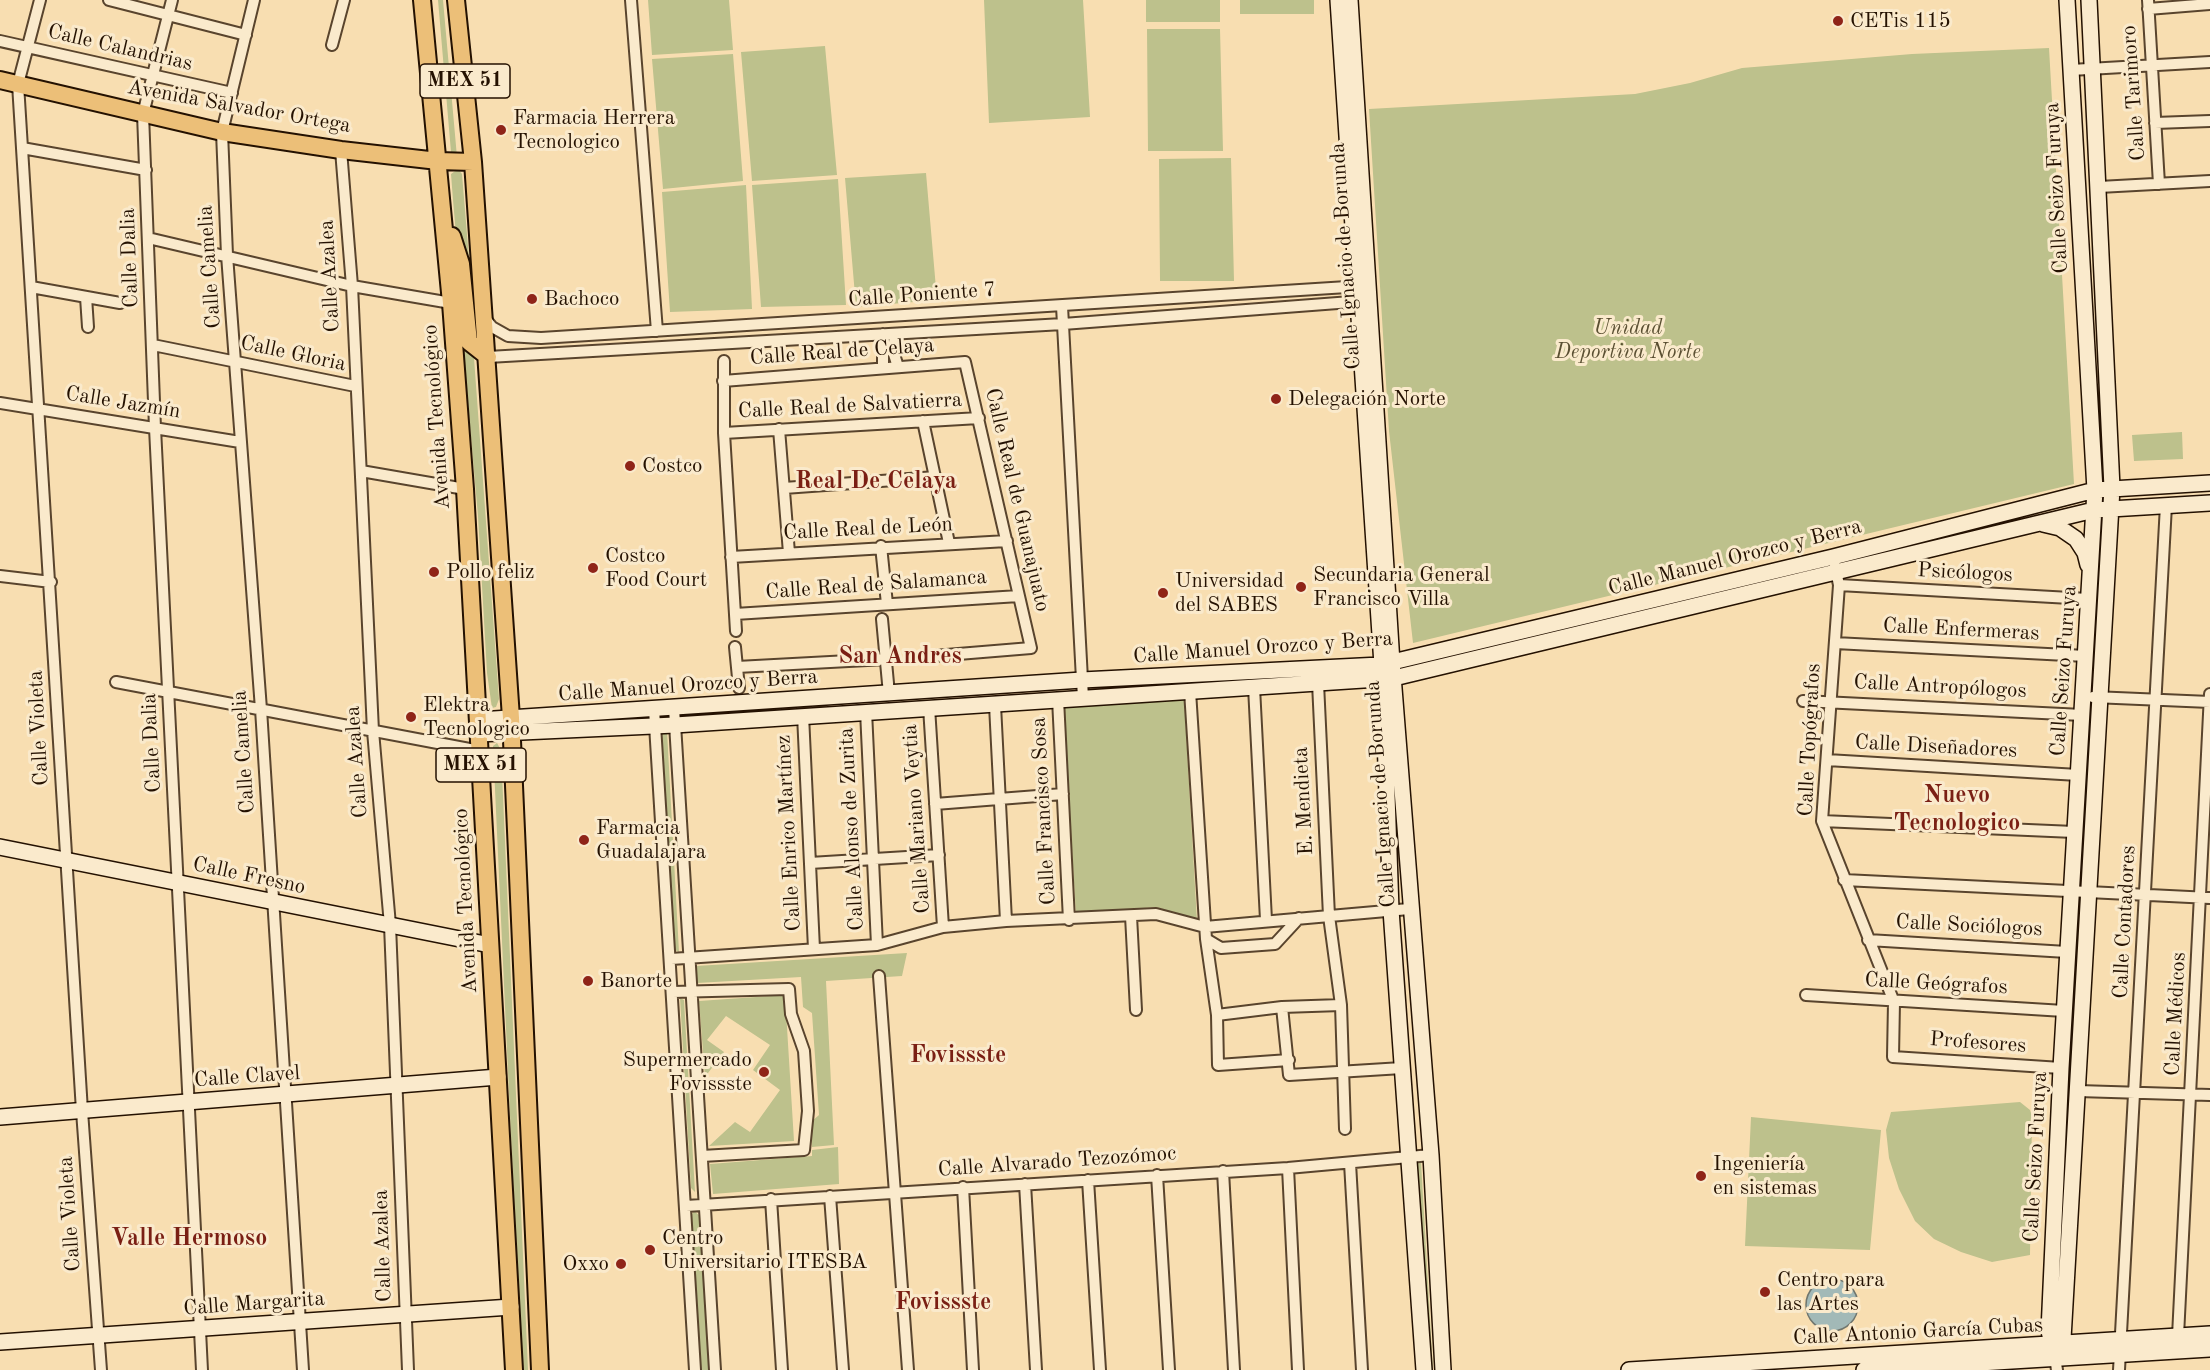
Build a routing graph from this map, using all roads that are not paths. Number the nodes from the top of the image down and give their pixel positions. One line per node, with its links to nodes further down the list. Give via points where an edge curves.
1 (40, 0): 19 (street, Calle Violeta)
2 (109, 0): 15 (street)
3 (172, 0): 15 (street, Calle Dalia)
4 (254, 0): 16 (street, Calle Camelia)
5 (344, 0): 18 (street)
6 (423, 0): 34 (main road, Avenida Tecnológico / MEX 51)
7 (456, 0): 35 (main road, MEX 51)
8 (631, 0): 53 (street)
9 (1338, 0): 45 (street, Calle Ignacio de Borunda)
10 (1350, 0): 45 (street, Calle Ignacio de Borunda)
11 (2067, 0): 23 (street, Calle Seizo Furuya)
12 (2089, 0): 22 (street, Calle Seizo Furuya)
13 (2148, 4): 14 (street); 21 (street, Calle Tarimoro)
14 (2210, 4)
15 (169, 15): 16 (street); 24 (street, Calle Dalia)
16 (246, 35): 27 (street, Calle Camelia)
17 (0, 40): 19 (street, Calle Calandrias)
18 (332, 45)
19 (27, 47): 24 (street, Calle Calandrias); 26 (street, Calle Violeta)
20 (2210, 62): 21 (street)
21 (2151, 65): 22 (street); 30 (street, Calle Tarimoro)
22 (2092, 69): 23 (street); 39 (street, Calle Seizo Furuya)
23 (2072, 70): 79 (street, Calle Seizo Furuya)
24 (153, 75): 27 (street, Calle Calandrias); 28 (street, Calle Dalia)
25 (0, 80): 26 (main road, Avenida Salvador Ortega)
26 (18, 84): 28 (main road, Avenida Salvador Ortega); 32 (street, Calle Violeta)
27 (232, 93): 31 (street, Calle Camelia)
28 (143, 114): 31 (main road, Avenida Salvador Ortega); 36 (street, Calle Dalia)
29 (2210, 121): 30 (street)
30 (2155, 123): 38 (street, Calle Tarimoro)
31 (222, 132): 33 (main road, Avenida Salvador Ortega); 42 (street, Calle Camelia)
32 (22, 148): 36 (street); 44 (street, Calle Violeta)
33 (341, 150): 34 (main road, Avenida Salvador Ortega); 43 (street, Calle Azalea)
34 (438, 161): 35 (main road, Avenida Salvador Ortega); 40 (main road, Avenida Tecnológico / MEX 51)
35 (473, 162): 50 (main road, MEX 51)
36 (146, 171): 41 (street, Calle Dalia)
37 (2210, 181): 38 (street)
38 (2159, 184): 39 (street)
39 (2099, 187): 77 (street, Calle Seizo Furuya)
40 (442, 203): 48 (main road, Avenida Tecnológico / MEX 51); 57 (main road, via 461,264 469,342)
41 (148, 238): 42 (street); 56 (street, Calle Dalia)
42 (227, 255): 43 (street); 59 (street, Calle Camelia)
43 (352, 286): 48 (street); 64 (street, Calle Azalea)
44 (31, 287): 46 (street); 66 (street, Calle Violeta)
45 (1363, 294): 49 (street, Calle Poniente 7); 51 (street, Calle Poniente 7); 107 (street, Calle Ignacio de Borunda)
46 (86, 297): 47 (street); 52 (street)
47 (120, 303)
48 (451, 303): 78 (main road, Avenida Tecnológico / MEX 51)
49 (1062, 306): 51 (street); 53 (street, Calle Poniente 7)
50 (484, 317): 53 (street, Calle Poniente 7, via 508,336 541,338); 57 (main road, MEX 51)
51 (1063, 324): 55 (street, Calle Poniente 7); 108 (street)
52 (88, 327)
53 (657, 331)
54 (883, 334): 55 (street, Calle Poniente 7); 57 (street, Calle Poniente 7); 62 (street)
55 (895, 334): 61 (street, via 893,351)
56 (153, 345): 59 (street, Calle Gloria); 69 (street, Calle Dalia)
57 (488, 357): 133 (main road, MEX 51)
58 (724, 361): 63 (street)
59 (236, 362): 64 (street, Calle Gloria); 72 (street, Calle Camelia)
60 (964, 362): 61 (street, Calle Real de Celaya); 67 (street, Calle Real de Guanajuato)
61 (898, 367): 62 (street, Calle Real de Celaya)
62 (883, 368): 63 (street, Calle Real de Celaya)
63 (723, 381): 71 (street)
64 (355, 386): 73 (street, Calle Azalea)
65 (0, 403): 66 (street, Calle Jazmín)
66 (38, 409): 69 (street, Calle Jazmín); 94 (street, Calle Violeta)
67 (979, 418): 68 (street, Calle Real de Salvatierra); 85 (street, Calle Real de Guanajuato)
68 (923, 421): 70 (street, Calle Real de Salvatierra); 74 (street)
69 (155, 428): 72 (street, Calle Jazmín); 114 (street, Calle Dalia)
70 (778, 429): 71 (street, Calle Real de Salvatierra); 76 (street)
71 (724, 433): 90 (street)
72 (240, 442): 128 (street, Calle Camelia)
73 (361, 471): 78 (street); 137 (street, Calle Azalea)
74 (936, 477): 76 (street); 86 (street)
75 (2210, 483): 77 (street, Calle Manuel Orozco y Berra)
76 (784, 488): 88 (street)
77 (2112, 488): 79 (street, Calle Manuel Orozco y Berra); 82 (street, Calle Seizo Furuya)
78 (465, 489): 136 (main road, Avenida Tecnológico / MEX 51)
79 (2095, 490): 83 (street, Calle Seizo Furuya); 89 (street, Calle Manuel Orozco y Berra)
80 (2210, 503): 81 (street, Calle Manuel Orozco y Berra)
81 (2166, 505): 82 (street, Calle Manuel Orozco y Berra); 121 (street, Calle Contadores)
82 (2111, 508): 83 (street, Calle Manuel Orozco y Berra); 119 (street, Calle Seizo Furuya)
83 (2094, 510): 84 (street, Calle Manuel Orozco y Berra); 92 (street, Calle Seizo Furuya)
84 (2037, 523): 92 (street, via 2060,528 2076,539 2085,553); 93 (street, Calle Manuel Orozco y Berra)
85 (1006, 541): 86 (street, Calle Real de León); 95 (street, Calle Real de Guanajuato)
86 (950, 543): 87 (street, Calle Real de León)
87 (881, 546): 88 (street, Calle Real de León); 97 (street)
88 (789, 553): 90 (street, Calle Real de León)
89 (1833, 556): 93 (street, Calle Topógrafos); 107 (street, Calle Manuel Orozco y Berra)
90 (731, 557): 98 (street)
91 (0, 576): 94 (street)
92 (2091, 576): 96 (street, Calle Seizo Furuya)
93 (1838, 579): 96 (street, Psicólogos); 101 (street, Calle Topógrafos); 107 (street, Calle Manuel Orozco y Berra)
94 (51, 582): 149 (street, Calle Violeta)
95 (1019, 596): 97 (street, Calle Real de Salamanca); 104 (street, Calle Real de Guanajuato, via 1030,648)
96 (2088, 599): 103 (street, Calle Seizo Furuya)
97 (887, 604): 98 (street, Calle Real de Salamanca)
98 (735, 614): 100 (street)
99 (882, 619): 105 (street)
100 (736, 631)
101 (1835, 643): 103 (street, Calle Enfermeras); 123 (street, Calle Topógrafos)
102 (735, 647): 106 (street)
103 (2086, 656): 117 (street, Calle Seizo Furuya)
104 (922, 657)
105 (886, 658): 106 (street); 115 (street)
106 (737, 667): 112 (street)
107 (1387, 671): 108 (street, Calle Manuel Orozco y Berra); 110 (street, Calle Manuel Orozco y Berra); 158 (street, Calle Ignacio de Borunda); 159 (street, Calle Ignacio de Borunda)
108 (1082, 680): 115 (street, Calle Manuel Orozco y Berra); 118 (street)
109 (116, 682): 114 (street)
110 (1317, 683): 111 (street, Calle Manuel Orozco y Berra); 161 (street, E. Mendieta)
111 (1254, 687): 113 (street, Calle Manuel Orozco y Berra); 164 (street)
112 (739, 688)
113 (1190, 691): 118 (street, Calle Manuel Orozco y Berra); 168 (street)
114 (169, 692): 128 (street); 152 (street, Calle Dalia)
115 (889, 694): 127 (street, Calle Manuel Orozco y Berra)
116 (2210, 694): 124 (street, Calle Médicos)
117 (2084, 697): 119 (street); 132 (street, Calle Seizo Furuya)
118 (1083, 698): 120 (street, Calle Manuel Orozco y Berra)
119 (2101, 698): 121 (street); 154 (street, Calle Seizo Furuya)
120 (1058, 699): 125 (street, Calle Manuel Orozco y Berra); 141 (street, Calle Francisco Sosa)
121 (2156, 700): 124 (street); 155 (street, Calle Contadores)
122 (1803, 701): 123 (street, Calle Antropólogos)
123 (1831, 701): 132 (street, Calle Antropólogos); 139 (street, Calle Topógrafos)
124 (2210, 702): 156 (street, Calle Médicos)
125 (994, 705): 126 (street, Calle Manuel Orozco y Berra); 142 (street)
126 (929, 707): 130 (street, Calle Manuel Orozco y Berra); 143 (street, Calle Mariano Veytia)
127 (674, 708): 129 (street, Calle Manuel Orozco y Berra); 134 (street)
128 (261, 709): 137 (street); 157 (street, Calle Camelia)
129 (654, 709): 133 (street, Calle Manuel Orozco y Berra); 135 (street)
130 (866, 711): 131 (street, Calle Manuel Orozco y Berra); 148 (street, Calle Alonso de Zurita)
131 (803, 715): 134 (street, Calle Manuel Orozco y Berra); 150 (street, Calle Enrico Martínez)
132 (2082, 715): 140 (street, Calle Seizo Furuya)
133 (511, 725): 135 (street, Calle Manuel Orozco y Berra); 136 (street, Calle Manuel Orozco y Berra); 237 (main road, MEX 51)
134 (675, 725): 135 (street, Calle Manuel Orozco y Berra); 175 (street)
135 (656, 726): 176 (street)
136 (479, 727): 138 (main road, Avenida Tecnológico / MEX 51)
137 (373, 731): 138 (street); 166 (street, Calle Azalea)
138 (480, 751): 171 (main road, Avenida Tecnológico / MEX 51)
139 (1827, 760): 140 (street, Calle Diseñadores); 144 (street, Calle Topógrafos)
140 (2078, 775): 145 (street, Calle Seizo Furuya)
141 (1063, 794): 142 (street); 163 (street, Calle Francisco Sosa)
142 (1000, 799): 143 (street); 165 (street)
143 (935, 804): 147 (street, Calle Mariano Veytia)
144 (1822, 821): 145 (street); 151 (street, Calle Topógrafos)
145 (2074, 832): 153 (street, Calle Seizo Furuya)
146 (0, 848): 149 (street, Calle Fresno)
147 (939, 855): 148 (street); 167 (street, Calle Mariano Veytia)
148 (873, 859): 150 (street); 172 (street, Calle Alonso de Zurita)
149 (66, 860): 152 (street, Calle Fresno); 200 (street, Calle Violeta)
150 (810, 862): 173 (street, Calle Enrico Martínez)
151 (1844, 880): 153 (street); 170 (street, Calle Topógrafos)
152 (179, 882): 157 (street, Calle Fresno); 199 (street, Calle Dalia)
153 (2070, 890): 154 (street); 174 (street, Calle Seizo Furuya)
154 (2089, 891): 155 (street); 194 (street, Calle Seizo Furuya)
155 (2146, 895): 156 (street); 195 (street, Calle Contadores)
156 (2206, 898): 197 (street, Calle Médicos)
157 (272, 903): 166 (street, Calle Fresno); 196 (street, Calle Camelia)
158 (1409, 909): 159 (street); 203 (street, Calle Ignacio de Borunda)
159 (1391, 910): 161 (street); 189 (street, Calle Ignacio de Borunda)
160 (1131, 916): 163 (street); 168 (street, via 1156,914); 184 (street)
161 (1329, 916): 162 (street); 182 (street, E. Mendieta)
162 (1299, 918): 164 (street); 169 (street, via 1275,944 1221,948)
163 (1069, 920): 165 (street)
164 (1266, 920): 168 (street)
165 (1006, 921): 167 (street)
166 (390, 925): 171 (street, Calle Fresno); 193 (street, Calle Azalea)
167 (943, 927): 172 (street)
168 (1205, 927): 169 (street)
169 (1206, 939): 186 (street)
170 (1868, 940): 174 (street, Calle Sociólogos); 181 (street, Calle Topógrafos)
171 (490, 945): 192 (main road, Avenida Tecnológico / MEX 51)
172 (877, 945): 173 (street)
173 (814, 949): 175 (street)
174 (2067, 952): 185 (street, Calle Seizo Furuya)
175 (690, 957): 176 (street); 178 (street)
176 (670, 959): 179 (street)
177 (879, 976): 213 (street)
178 (692, 991): 179 (street); 204 (street); 204 (street, via 789,988 791,1014 804,1051 808,1111 804,1150)
179 (673, 992): 217 (street)
180 (1806, 995): 181 (street, Calle Geógrafos)
181 (1894, 1002): 185 (street, Calle Geógrafos); 187 (street, Calle Topógrafos)
182 (1341, 1005): 183 (street); 191 (street, E. Mendieta)
183 (1282, 1007): 186 (street); 188 (street)
184 (1136, 1010)
185 (2064, 1011): 190 (street, Calle Seizo Furuya)
186 (1217, 1014): 188 (street, via 1218,1065)
187 (1893, 1057): 190 (street, Profesores)
188 (1289, 1060): 191 (street, via 1289,1076)
189 (1401, 1068): 191 (street); 205 (street, Calle Ignacio de Borunda)
190 (2061, 1068): 228 (street, Calle Seizo Furuya, via 2049,1331)
191 (1344, 1072): 202 (street, E. Mendieta)
192 (498, 1077): 193 (street, Calle Clavel); 218 (main road, Avenida Tecnológico / MEX 51)
193 (397, 1085): 196 (street, Calle Clavel); 219 (street, Calle Azalea)
194 (2078, 1091): 195 (street); 228 (street, Calle Seizo Furuya)
195 (2134, 1093): 197 (street); 226 (street, Calle Contadores)
196 (284, 1095): 199 (street, Calle Clavel); 220 (street, Calle Camelia)
197 (2191, 1095): 198 (street); 224 (street, Calle Médicos)
198 (2210, 1095)
199 (188, 1102): 200 (street, Calle Clavel); 221 (street, Calle Dalia)
200 (82, 1111): 201 (street, Calle Clavel); 223 (street, Calle Violeta)
201 (0, 1117)
202 (1345, 1129)
203 (1431, 1155): 205 (street, Calle Alvarado Tezozómoc); 251 (street, Calle Ignacio de Borunda)
204 (702, 1156): 216 (street)
205 (1407, 1159): 206 (street, Calle Alvarado Tezozómoc); 250 (street, Calle Ignacio de Borunda)
206 (1350, 1163): 207 (street, Calle Alvarado Tezozómoc); 249 (street)
207 (1287, 1168): 208 (street, Calle Alvarado Tezozómoc); 248 (street)
208 (1222, 1171): 209 (street, Calle Alvarado Tezozómoc); 247 (street)
209 (1156, 1175): 210 (street, Calle Alvarado Tezozómoc); 246 (street)
210 (1088, 1180): 211 (street, Calle Alvarado Tezozómoc); 245 (street)
211 (1025, 1184): 212 (street, Calle Alvarado Tezozómoc); 244 (street)
212 (963, 1187): 213 (street, Calle Alvarado Tezozómoc); 243 (street)
213 (897, 1191): 214 (street, Calle Alvarado Tezozómoc); 242 (street)
214 (830, 1196): 215 (street, Calle Alvarado Tezozómoc); 241 (street)
215 (771, 1199): 216 (street, Calle Alvarado Tezozómoc); 240 (street)
216 (705, 1205): 217 (street, Calle Alvarado Tezozómoc); 239 (street)
217 (686, 1206): 238 (street)
218 (511, 1308): 219 (street, Calle Margarita); 236 (main road, Avenida Tecnológico / MEX 51)
219 (406, 1315): 220 (street, Calle Margarita); 235 (street, Calle Azalea)
220 (300, 1323): 221 (street, Calle Margarita); 234 (street, Calle Camelia)
221 (199, 1329): 223 (street, Calle Margarita); 233 (street, Calle Dalia)
222 (2210, 1334): 224 (street, Calle Antonio García Cubas)
223 (99, 1336): 225 (street, Calle Margarita); 232 (street, Calle Violeta)
224 (2178, 1336): 226 (street, Calle Antonio García Cubas)
225 (0, 1342)
226 (2120, 1347): 227 (street, Calle Antonio García Cubas); 228 (street, Calle Antonio García Cubas); 254 (street, Calle Contadores)
227 (2210, 1349)
228 (2058, 1357): 229 (street, Calle Antonio García Cubas); 230 (street, Calle Antonio García Cubas)
229 (1921, 1363): 230 (street, Calle Antonio García Cubas); 231 (street, Calle Antonio García Cubas); 253 (street, Calle Antonio García Cubas)
230 (1990, 1366)
231 (1718, 1367): 252 (street, Calle Antonio García Cubas)
232 (101, 1370)
233 (202, 1370)
234 (303, 1370)
235 (408, 1370)
236 (514, 1370)
237 (540, 1370)
238 (695, 1370)
239 (716, 1370)
240 (782, 1370)
241 (843, 1370)
242 (908, 1370)
243 (973, 1370)
244 (1036, 1370)
245 (1100, 1370)
246 (1169, 1370)
247 (1234, 1370)
248 (1298, 1370)
249 (1362, 1370)
250 (1424, 1370)
251 (1443, 1370)
252 (1629, 1370)
253 (1864, 1370)
254 (2119, 1370)

